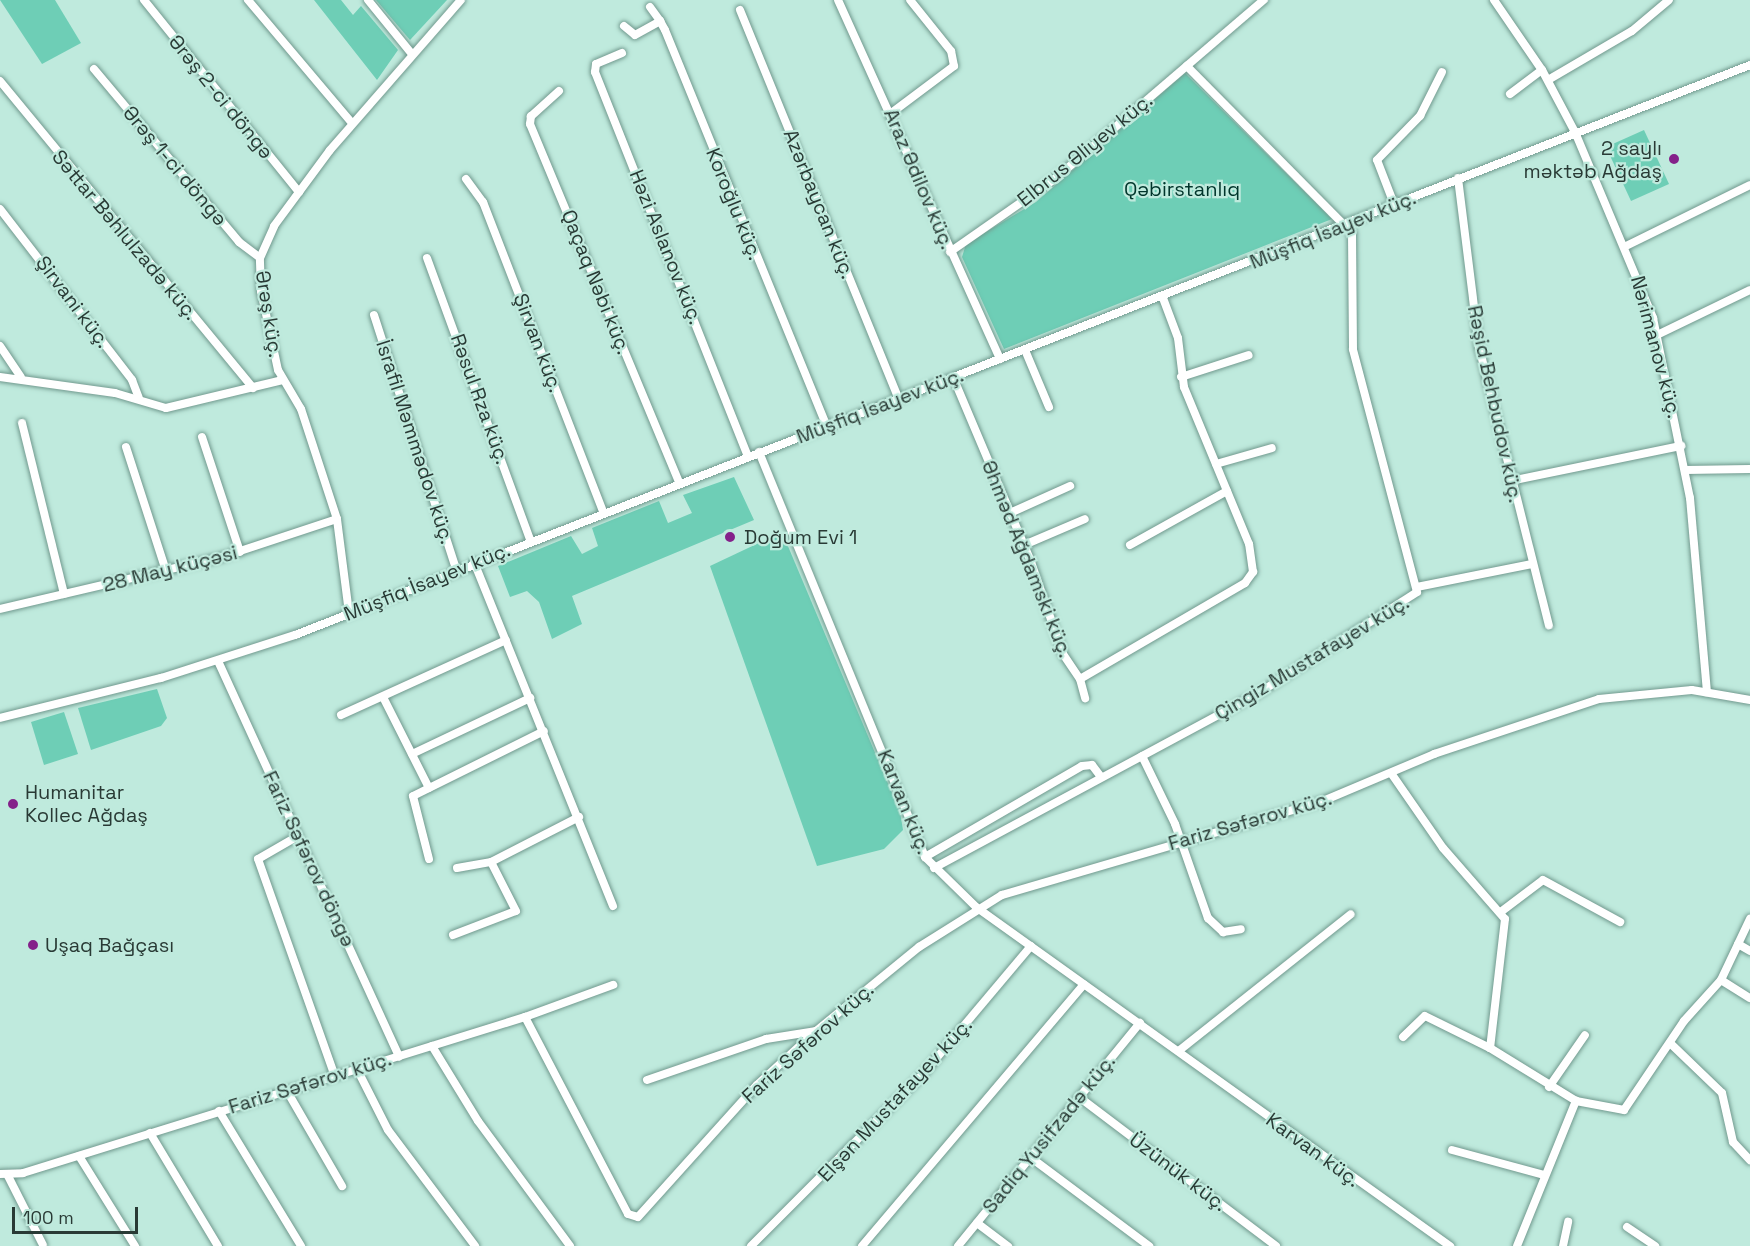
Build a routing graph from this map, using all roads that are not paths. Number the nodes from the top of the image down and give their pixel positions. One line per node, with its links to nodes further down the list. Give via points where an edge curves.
1 (144, 0): 31 (street, Ərəş 2-ci döngə)
2 (248, 0): 26 (street)
3 (368, 0): 14 (street)
4 (461, 0): 14 (street, Ərəş küç.)
5 (838, 0): 25 (street, Araz Ədilov küç.)
6 (910, 0): 25 (street, via 951,51 954,66)
7 (1264, 0): 17 (street, Elbrus Əliyev küç.)
8 (1494, 0): 19 (street, Nərimanov küç.)
9 (1669, 0): 21 (street, via 1632,31)
10 (650, 7): 12 (street, Koroğlu küç.)
11 (740, 10): 54 (street, Azərbaycan küç.)
12 (660, 21): 13 (street, via 635,34); 57 (street, Koroğlu küç.)
13 (624, 26)
14 (411, 53): 26 (street, Ərəş küç.)
15 (622, 53): 63 (street, Həzi Aslanov küç., via 596,64 595,72)
16 (1750, 65): 27 (street, Müşfiq İsayev küç.)
17 (1187, 66): 34 (street); 36 (street, Elbrus Əliyev küç., via 1056,178)
18 (94, 69): 37 (street, Ərəş 1-ci döngə, via 232,233)
19 (1542, 70): 21 (street, Nərimanov küç.); 24 (street)
20 (1442, 72): 32 (street, via 1420,116 1377,160)
21 (1548, 80): 27 (street, Nərimanov küç.)
22 (0, 81): 52 (street, Səttar Bəhlulzadə küç.)
23 (559, 91): 67 (street, Qaçaq Nəbi küç., via 531,116 530,124)
24 (1510, 94)
25 (890, 114): 36 (street, Araz Ədilov küç.)
26 (352, 123): 31 (street, Ərəş küç.)
27 (1575, 132): 29 (street, Müşfiq İsayev küç.); 35 (street, Nərimanov küç.)
28 (466, 178): 71 (street, Şirvan küç., via 483,202)
29 (1458, 178): 32 (street, Müşfiq İsayev küç.); 68 (street, Rəşid Behbudov küç., via 1479,347)
30 (1750, 185): 35 (street)
31 (299, 192): 37 (street, Ərəş küç., via 274,226)
32 (1394, 204): 34 (street, Müşfiq İsayev küç.)
33 (0, 209): 53 (street, Şirvani küç., via 125,371)
34 (1347, 223): 40 (street, Müşfiq İsayev küç.); 83 (street, Çingiz Mustafayev küç., via 1355,246 1351,333 1359,380)
35 (1626, 246): 42 (street, Nərimanov küç.)
36 (950, 252): 46 (street, Araz Ədilov küç.)
37 (260, 258): 51 (street, Ərəş küç., via 261,291)
38 (427, 258): 75 (street, Rəsul Rza küç.)
39 (1750, 290): 42 (street)
40 (1163, 298): 44 (street, Müşfiq İsayev küç.); 50 (street, Əhməd Ağdamski küç., via 1178,338)
41 (374, 315): 81 (street, İsrafil Məmmədov küç.)
42 (1658, 335): 59 (street, Nərimanov küç.)
43 (0, 346): 48 (street)
44 (1025, 350): 46 (street, Müşfiq İsayev küç.); 55 (street)
45 (1249, 355): 50 (street)
46 (1000, 360): 49 (street, Müşfiq İsayev küç.)
47 (0, 377): 48 (street)
48 (21, 377): 53 (street)
49 (953, 377): 54 (street, Müşfiq İsayev küç.); 72 (street, Əhməd Ağdamski küç.)
50 (1181, 377): 64 (street, Əhməd Ağdamski küç.)
51 (283, 380): 52 (street); 73 (street, Ərəş küç., via 301,409)
52 (253, 388): 53 (street, via 177,407)
53 (140, 398)
54 (898, 398): 57 (street, Müşfiq İsayev küç.)
55 (1049, 407)
56 (22, 423): 84 (street)
57 (827, 426): 62 (street, Müşfiq İsayev küç.)
58 (202, 437): 78 (street)
59 (1681, 446): 66 (street, Nərimanov küç.); 68 (street)
60 (126, 447): 82 (street)
61 (1272, 448): 64 (street)
62 (759, 452): 63 (street, Müşfiq İsayev küç.); 107 (street, Karvan küç.)
63 (748, 456): 67 (street, Müşfiq İsayev küç.)
64 (1216, 464): 70 (street, Əhməd Ağdamski küç.)
65 (1750, 469): 66 (street)
66 (1685, 470): 91 (street, Nərimanov küç., via 1706,630)
67 (679, 482): 71 (street, Müşfiq İsayev küç.)
68 (1510, 482): 80 (street, Rəşid Behbudov küç.)
69 (1070, 486): 72 (street)
70 (1227, 491): 77 (street); 90 (street, Əhməd Ağdamski küç., via 1254,560 1245,583)
71 (603, 512): 75 (street, Müşfiq İsayev küç.)
72 (1010, 513): 76 (street, Əhməd Ağdamski küç.)
73 (337, 519): 78 (street, 28 May küçəsi); 86 (street, Ərəş küç.)
74 (1085, 519): 76 (street)
75 (530, 540): 79 (street, Müşfiq İsayev küç.)
76 (1024, 545): 90 (street, Əhməd Ağdamski küç., via 1063,654)
77 (1130, 545)
78 (240, 552): 82 (street, 28 May küçəsi)
79 (474, 562): 81 (street, Müşfiq İsayev küç.); 88 (street)
80 (1532, 564): 83 (street); 87 (street, Rəşid Behbudov küç.)
81 (456, 569): 86 (street, Müşfiq İsayev küç.)
82 (166, 571): 84 (street, 28 May küçəsi)
83 (1417, 586): 100 (street, Çingiz Mustafayev küç., via 1410,600 1299,669)
84 (64, 594): 85 (street, 28 May küçəsi)
85 (0, 609)
86 (349, 613): 89 (street, Müşfiq İsayev küç.)
87 (1549, 626)
88 (507, 640): 92 (street); 93 (street)
89 (218, 661): 97 (street, Müşfiq İsayev küç.); 105 (street, Fariz Səfərov döngə)
90 (1080, 679): 94 (street)
91 (1707, 692): 95 (street, Fariz Səfərov küç.); 101 (street, Fariz Səfərov küç., via 1599,699)
92 (383, 697): 96 (street); 99 (street)
93 (530, 698): 98 (street); 99 (street)
94 (1085, 698)
95 (1750, 700)
96 (341, 715)
97 (0, 718)
98 (544, 731): 103 (street); 104 (street)
99 (412, 754): 103 (street)
100 (1142, 756): 102 (street, Çingiz Mustafayev küç.); 106 (street)
101 (1391, 773): 106 (street, Fariz Səfərov küç., via 1314,804); 114 (street, via 1443,848)
102 (1101, 777): 107 (street, via 1092,765 1082,766); 111 (street, Çingiz Mustafayev küç.)
103 (429, 788): 108 (street, via 412,799)
104 (579, 817): 109 (street); 112 (street)
105 (298, 836): 136 (street, Fariz Səfərov döngə); 138 (street, via 258,859)
106 (1179, 842): 113 (street, Fariz Səfərov küç., via 1022,887); 118 (street, via 1208,918 1223,932)
107 (925, 857): 111 (street, Karvan küç.)
108 (429, 859)
109 (491, 862): 110 (street); 119 (street, via 516,911)
110 (457, 868)
111 (934, 868): 113 (street, Karvan küç.)
112 (613, 906)
113 (976, 907): 121 (street, Karvan küç.); 129 (street, Fariz Səfərov küç.)
114 (1502, 911): 117 (street, via 1543,880); 134 (street, via 1507,933 1494,992)
115 (1351, 914): 135 (street)
116 (1750, 919): 120 (street)
117 (1620, 922)
118 (1241, 928)
119 (453, 935)
120 (1738, 944): 122 (street); 123 (street)
121 (1031, 946): 124 (street, Karvan küç.); 162 (street, Elşən Mustafayev küç., via 924,1073)
122 (1750, 951)
123 (1721, 980): 126 (street); 132 (street)
124 (1084, 984): 128 (street, Karvan küç.); 163 (street)
125 (613, 985): 127 (street)
126 (1750, 998)
127 (525, 1017): 129 (street, Fariz Səfərov küç., via 634,1218 757,1085); 133 (street, Fariz Səfərov küç.)
128 (1140, 1023): 135 (street, Karvan küç.); 142 (street, Sadiq Yusifzadə küç.)
129 (816, 1031): 139 (street, via 766,1039)
130 (1585, 1035): 140 (street)
131 (1403, 1037): 134 (street, via 1425,1016)
132 (1670, 1043): 143 (street, via 1624,1110); 149 (street, via 1722,1093 1733,1142)
133 (432, 1046): 136 (street, Fariz Səfərov küç.); 161 (street, via 478,1121)
134 (1490, 1048): 140 (street)
135 (1180, 1050): 168 (street, Karvan küç.)
136 (399, 1056): 137 (street, Fariz Səfərov küç.)
137 (357, 1069): 138 (street, Fariz Səfərov küç.); 160 (street, via 387,1130)
138 (335, 1076): 141 (street, Fariz Səfərov küç.)
139 (647, 1080)
140 (1549, 1088): 143 (street)
141 (287, 1091): 144 (street, Fariz Səfərov küç.); 152 (street)
142 (1079, 1097): 148 (street, Sadiq Yusifzadə küç.); 167 (street, Üzünük küç.)
143 (1576, 1101): 151 (street)
144 (219, 1111): 145 (street, Fariz Səfərov küç.); 159 (street)
145 (150, 1133): 147 (street, Fariz Səfərov küç.); 158 (street)
146 (1452, 1150): 151 (street)
147 (79, 1156): 150 (street, Fariz Səfərov küç.); 157 (street)
148 (1030, 1157): 154 (street, Sadiq Yusifzadə küç.); 166 (street)
149 (1750, 1160)
150 (4, 1175): 156 (street)
151 (1544, 1175): 169 (street)
152 (342, 1186)
153 (1568, 1222): 170 (street)
154 (977, 1223): 164 (street, Sadiq Yusifzadə küç.); 165 (street)
155 (1627, 1227): 171 (street)
156 (43, 1245)
157 (135, 1246)
158 (218, 1246)
159 (301, 1246)
160 (475, 1246)
161 (570, 1246)
162 (751, 1246)
163 (862, 1246)
164 (958, 1246)
165 (1008, 1246)
166 (1149, 1246)
167 (1276, 1246)
168 (1450, 1246)
169 (1517, 1246)
170 (1563, 1246)
171 (1655, 1246)

